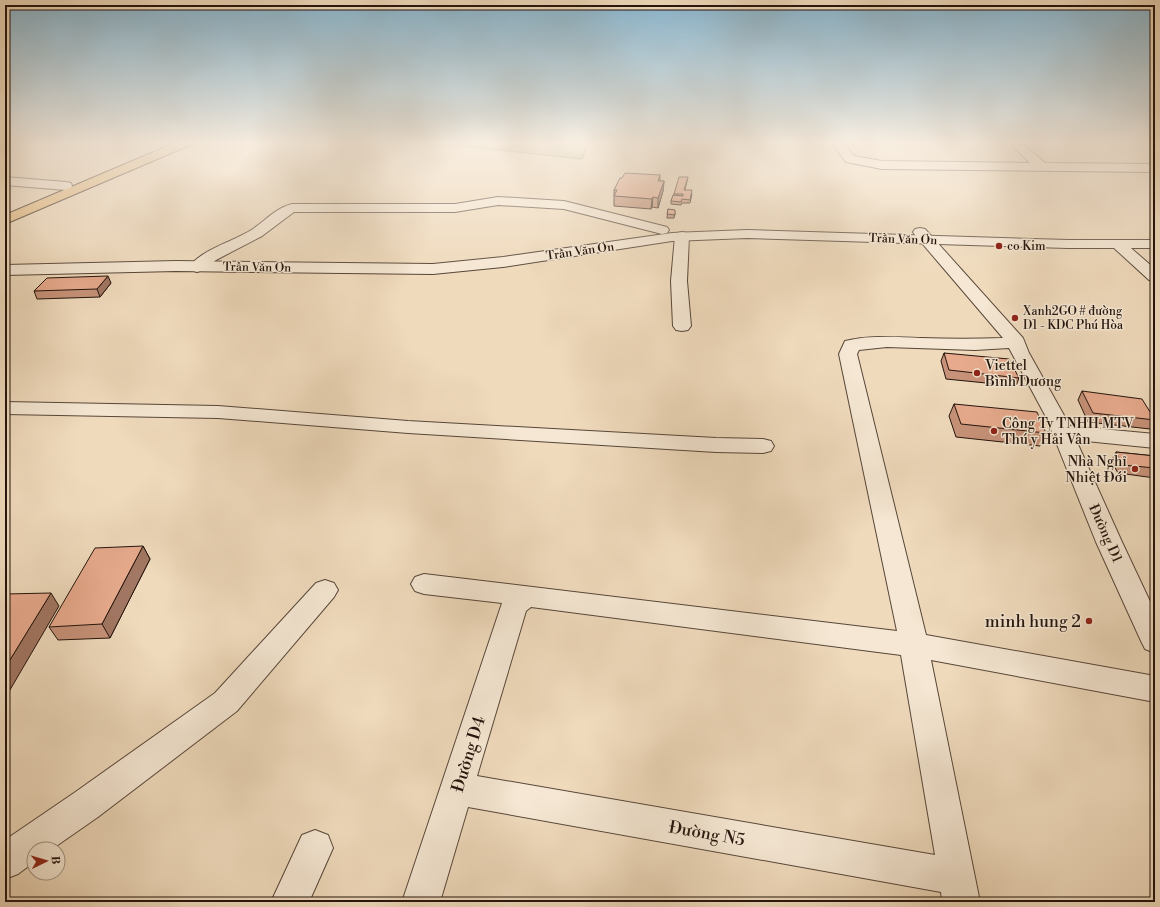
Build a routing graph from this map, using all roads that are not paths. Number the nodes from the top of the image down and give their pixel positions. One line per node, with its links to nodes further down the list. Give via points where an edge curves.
1 (58, 185): 3 (street)
2 (87, 185): 5 (highway)
3 (66, 186): 4 (highway)
4 (5, 211)
5 (5, 220)
6 (662, 230): 8 (street, Trần Văn Ơn, via 747,226); 13 (street, Trần Văn Ơn, via 461,258); 13 (street, via 564,204 498,202 455,208 292,208 282,211 258,233)
7 (682, 236): 8 (street, Trần Văn Ơn); 13 (street, Trần Văn Ơn, via 503,262 433,269 376,270); 16 (street, via 678,277 678,304)
8 (923, 236): 9 (street, Trần Văn Ơn); 11 (street, Trần Văn Ơn); 17 (street, Đường D1)
9 (1155, 236)
10 (1155, 244): 11 (street, Trần Văn Ơn)
11 (1119, 245): 15 (street)
12 (5, 261): 13 (street, Trần Văn Ơn, via 76,259)
13 (202, 262): 14 (street, Trần Văn Ơn)
14 (5, 270)
15 (1155, 277)
16 (682, 326)
17 (1017, 342): 19 (street, Đường D1, via 1020,353); 26 (street, via 974,345 887,342 851,345 848,354)
18 (5, 408): 21 (street, via 218,412 408,427)
19 (1062, 432): 20 (street); 25 (street, Đường D1)
20 (1155, 441)
21 (763, 446)
22 (424, 584): 24 (street)
23 (325, 590): 30 (street, via 226,702)
24 (520, 601): 26 (street); 28 (street, Đường D4)
25 (1155, 641)
26 (914, 645): 27 (street); 31 (street)
27 (1155, 689)
28 (458, 789): 31 (street, Đường N5); 33 (street, Đường D4)
29 (315, 848): 32 (street)
30 (5, 861)
31 (959, 890)
32 (290, 902)
33 (421, 902)

